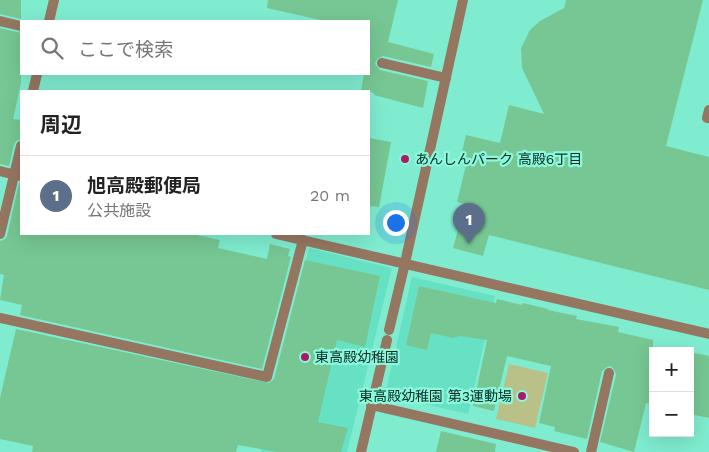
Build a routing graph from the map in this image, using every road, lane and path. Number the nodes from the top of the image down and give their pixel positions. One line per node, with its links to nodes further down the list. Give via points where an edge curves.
1 (54, 0): 3 (street)
2 (464, 0): 8 (street)
3 (49, 20)
4 (0, 21): 5 (street)
5 (20, 26)
6 (382, 63): 8 (street)
7 (37, 75): 9 (street)
8 (446, 78): 18 (street)
9 (33, 90)
10 (709, 110): 11 (street)
11 (709, 118)
12 (20, 156): 14 (street)
13 (0, 171): 14 (street)
14 (18, 175): 15 (street)
15 (0, 234)
16 (280, 235): 17 (street)
17 (302, 240): 18 (street); 19 (street, via 267,377)
18 (405, 263): 20 (street); 22 (street)
19 (0, 318)
20 (709, 334)
21 (609, 373): 25 (street)
22 (372, 405): 23 (street); 24 (street)
23 (361, 452)
24 (574, 452)
25 (591, 452)

